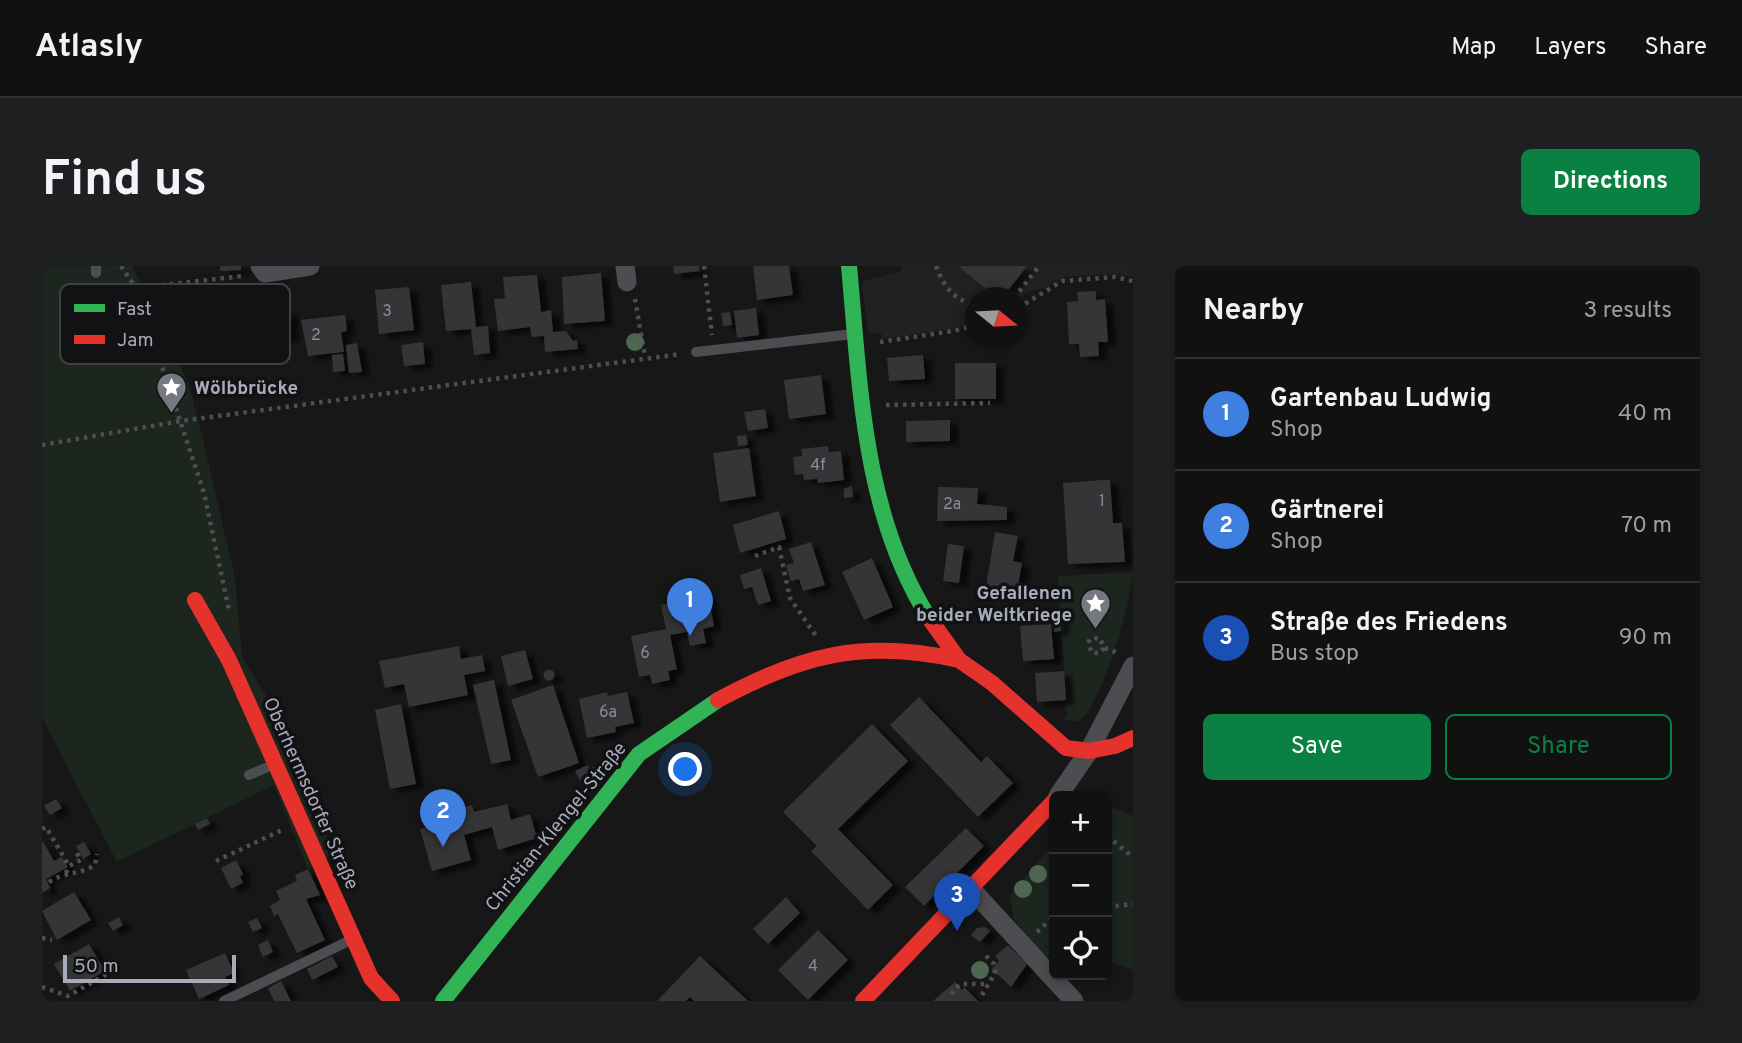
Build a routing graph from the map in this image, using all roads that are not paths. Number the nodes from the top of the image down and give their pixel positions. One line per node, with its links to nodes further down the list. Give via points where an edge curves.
1 (310, 266): 3 (street)
2 (849, 266): 4 (street, Christian-Klengel-Straße)
3 (262, 270)
4 (854, 339): 5 (lane); 7 (street, Christian-Klengel-Straße, via 862,411 889,534 927,615)
5 (696, 352)
6 (195, 600): 11 (street, Oberhermsdorfer Straße, via 229,660)
7 (959, 660): 10 (street, Christian-Klengel-Straße, via 1066,748); 19 (street, Christian-Klengel-Straße, via 895,648 826,656 778,668 727,692 678,723 639,754)
8 (1126, 660): 10 (street)
9 (1133, 738): 10 (street)
10 (1089, 751): 13 (street)
11 (276, 764): 12 (lane); 16 (street, Oberhermsdorfer Straße)
12 (249, 775)
13 (1061, 791)
14 (1049, 806): 15 (street)
15 (972, 890): 20 (street); 21 (street)
16 (353, 939): 17 (lane); 18 (street, Oberhermsdorfer Straße, via 371,978)
17 (224, 1001)
18 (392, 1001)
19 (443, 1001)
20 (863, 1001)
21 (1074, 1001)

